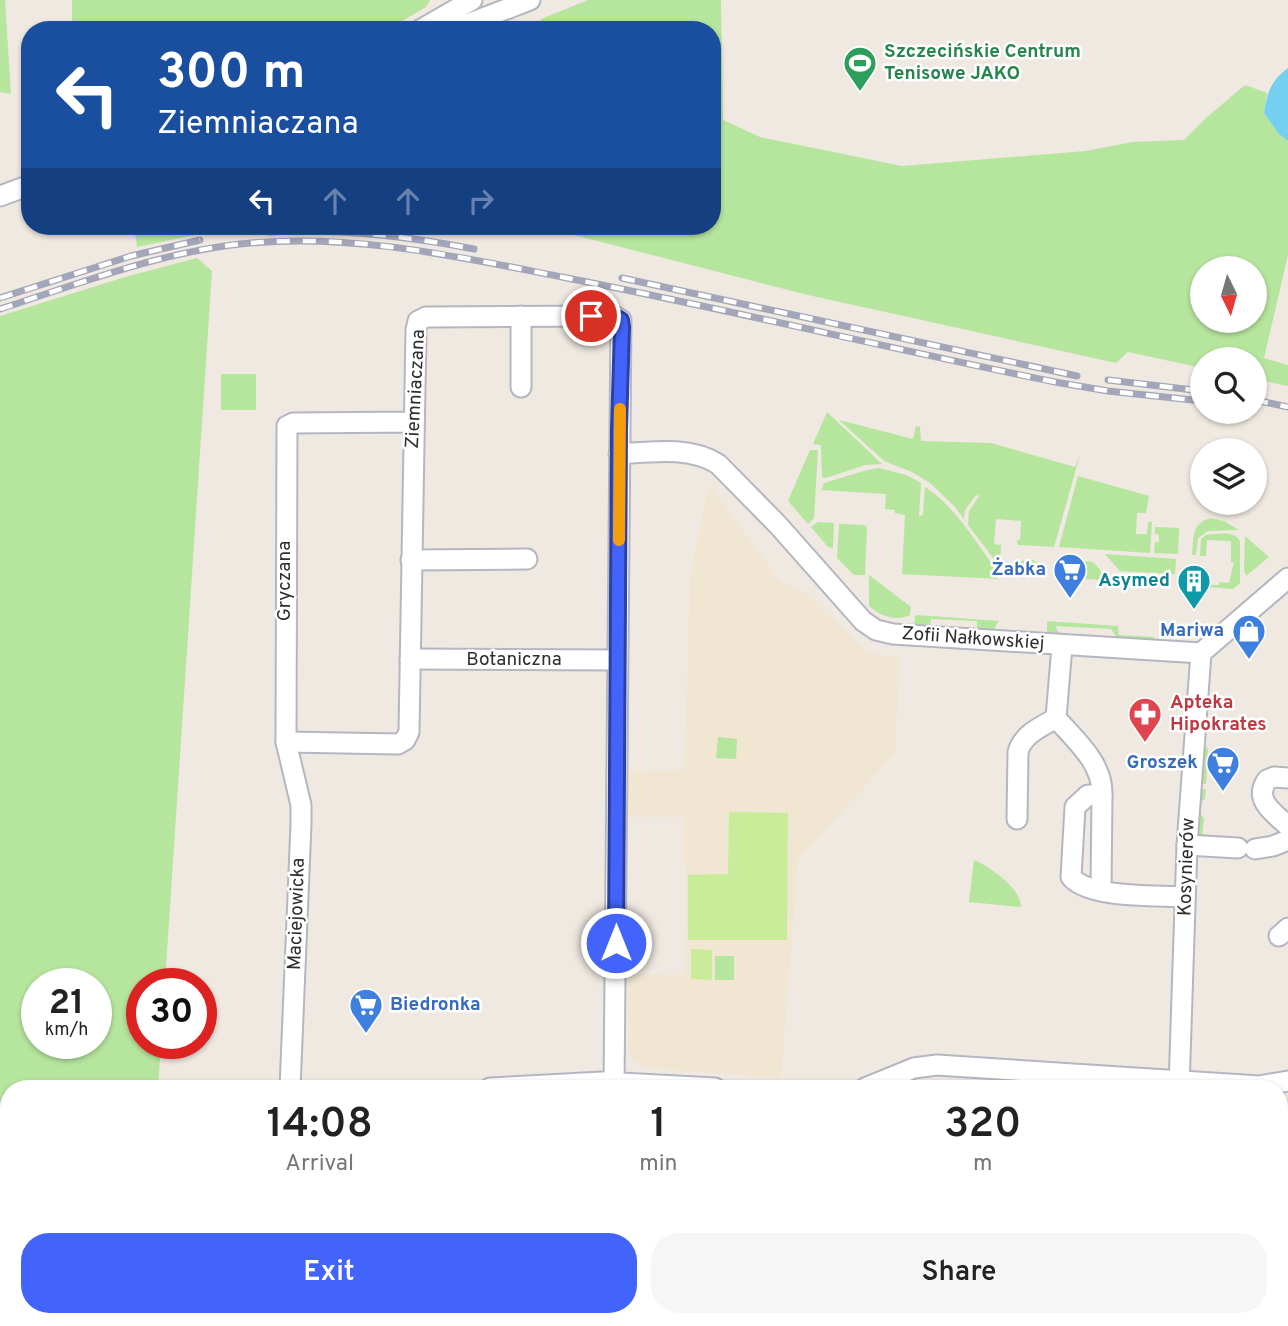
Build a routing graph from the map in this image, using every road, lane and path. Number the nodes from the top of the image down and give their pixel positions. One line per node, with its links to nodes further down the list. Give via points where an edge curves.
1 (472, 0): 3 (street)
2 (530, 0): 4 (street)
3 (436, 21)
4 (475, 21)
5 (21, 188): 6 (street)
6 (0, 196)
7 (520, 316): 8 (street); 9 (street, Ziemniaczana, via 426,317 418,321); 10 (street, Ziemniaczana, via 614,316 621,320)
8 (521, 387)
9 (413, 422): 12 (street, Ziemniaczana); 19 (street, Gryczana, via 287,426)
10 (619, 454): 14 (street, Zofii Nałkowskiej, via 682,452 708,457 876,630); 17 (street)
11 (527, 559): 12 (street)
12 (411, 560): 16 (street, Ziemniaczana)
13 (1288, 578): 15 (street)
14 (1062, 646): 15 (street, Zofii Nałkowskiej); 18 (street)
15 (1201, 653): 25 (street, Kosynierów)
16 (410, 659): 17 (street, Botaniczna); 19 (street, Ziemniaczana, via 405,740 398,744)
17 (617, 660): 29 (street)
18 (1056, 718): 21 (street, via 1096,765); 22 (street, via 1020,744)
19 (286, 742): 28 (street, Maciejowicka, via 301,805)
20 (1288, 778): 23 (street, via 1268,780 1262,792 1265,806)
21 (1102, 795): 26 (street); 26 (street, via 1088,795 1075,807 1070,871 1073,881)
22 (1017, 819)
23 (1288, 826)
24 (1288, 840): 25 (street, via 1246,849)
25 (1187, 845): 27 (street, Kosynierów)
26 (1101, 890): 27 (street)
27 (1185, 897): 32 (street, Kosynierów)
28 (290, 1080)
29 (615, 1080)
30 (885, 1080): 31 (street, via 914,1068 937,1065)
31 (1129, 1080)
32 (1180, 1080)

